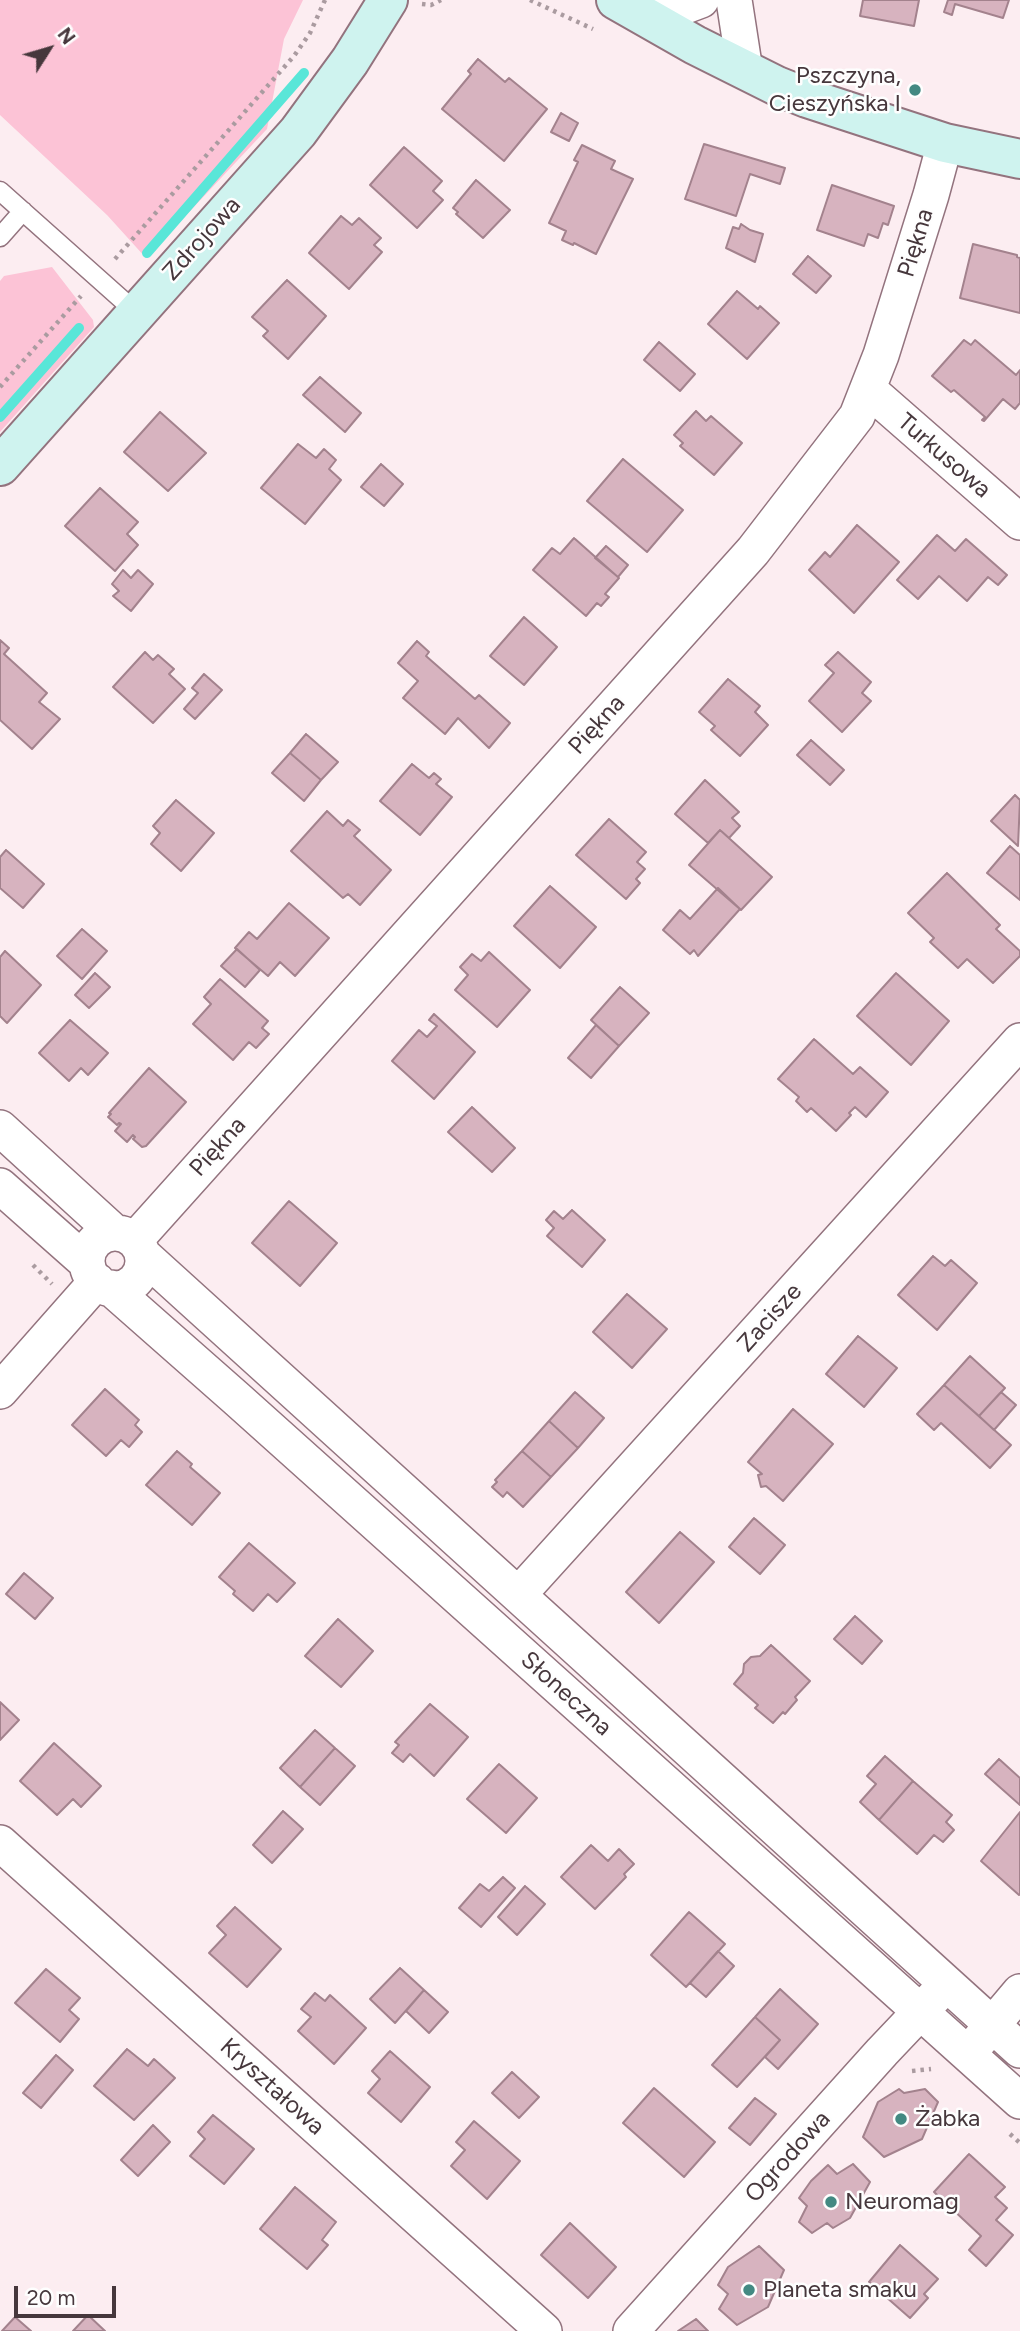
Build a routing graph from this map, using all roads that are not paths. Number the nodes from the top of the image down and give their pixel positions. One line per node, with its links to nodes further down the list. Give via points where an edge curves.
1 (388, 0): 11 (street, Zdrojowa, via 315,111)
2 (702, 0): 4 (street, via 677,9)
3 (734, 0): 5 (street)
4 (630, 8): 5 (street)
5 (745, 71): 6 (street, via 840,110)
6 (945, 143): 7 (street); 12 (street, Piękna)
7 (1020, 159)
8 (0, 191): 9 (lane)
9 (23, 211): 10 (lane); 11 (lane)
10 (0, 237)
11 (137, 313): 13 (street, Zdrojowa)
12 (869, 390): 14 (street, Turkusowa); 18 (street, Piękna, via 857,416 754,551)
13 (0, 466)
14 (1020, 522)
15 (1020, 1041): 21 (street, Zacisze)
16 (0, 1128): 18 (street, Słoneczna)
17 (0, 1185): 19 (street, Słoneczna)
18 (131, 1242): 19 (street, via 97,1238 88,1254); 19 (street, via 143,1263 135,1279 120,1288); 21 (street, Słoneczna)
19 (98, 1278): 20 (street); 25 (street, Słoneczna)
20 (0, 1391)
21 (519, 1594): 23 (street, Słoneczna)
22 (0, 1843): 30 (street, Kryształowa)
23 (946, 1985): 25 (street, Ogrodowa); 26 (street, Słoneczna)
24 (1020, 1992): 26 (street)
25 (921, 2012): 28 (street, Słoneczna); 31 (street, Ogrodowa)
26 (991, 2026): 27 (street, Słoneczna); 28 (street)
27 (1020, 2050)
28 (967, 2053): 29 (street, Słoneczna)
29 (1020, 2101)
30 (544, 2331)
31 (631, 2331)

